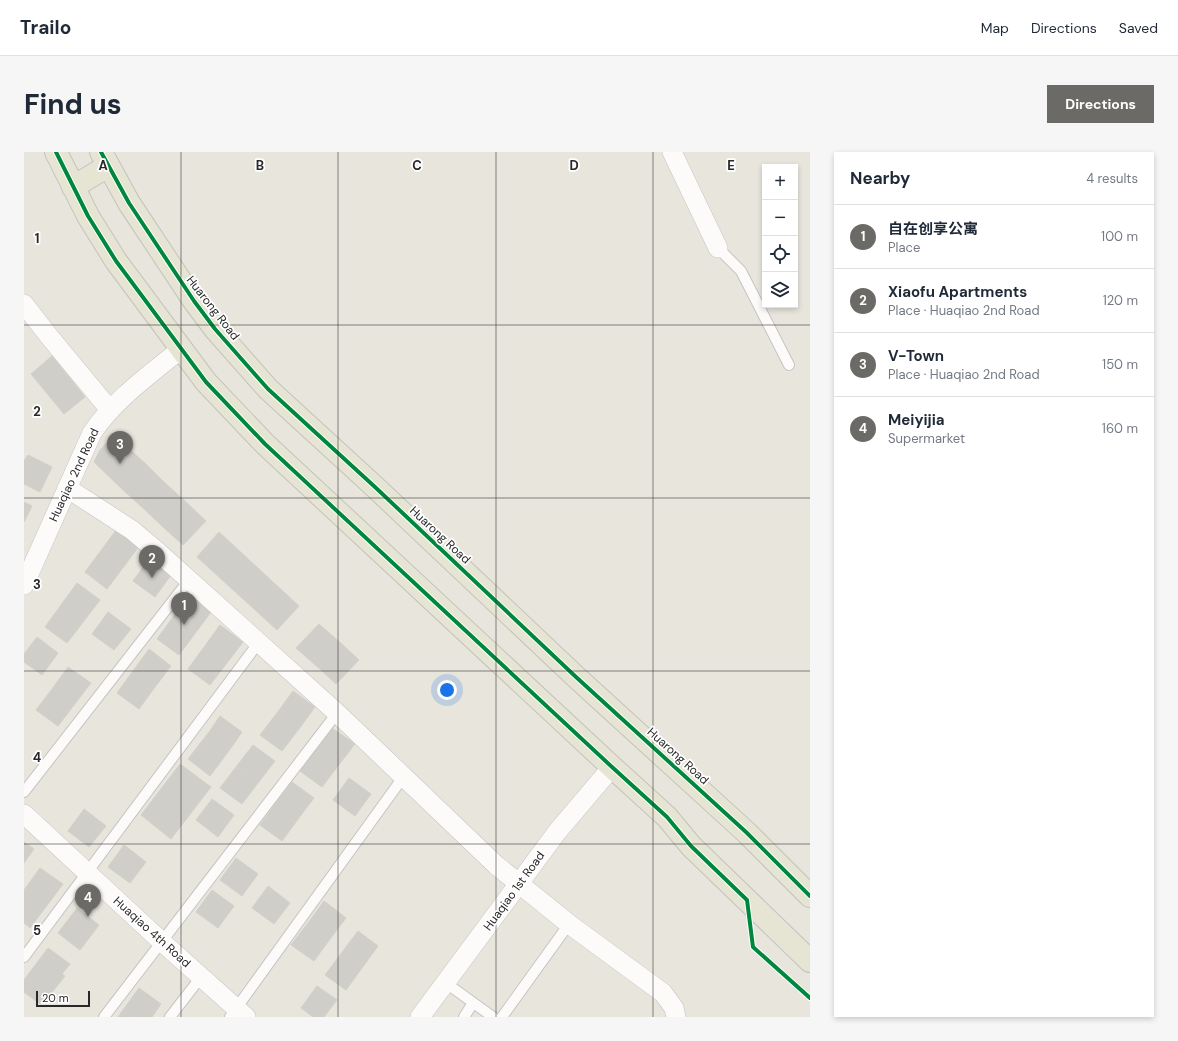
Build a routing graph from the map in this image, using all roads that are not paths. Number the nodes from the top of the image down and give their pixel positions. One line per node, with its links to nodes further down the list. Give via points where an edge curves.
1 (56, 152): 4 (main road)
2 (672, 152): 5 (street)
3 (105, 159): 4 (main road); 21 (main road, Huarong Road, via 156,245 194,301 268,389 746,832)
4 (73, 187): 7 (main road, via 116,261)
5 (718, 248): 8 (lane, via 741,271)
6 (24, 304): 9 (street)
7 (181, 349): 9 (street, Huaqiao 2nd Road); 15 (main road, via 206,382 265,444)
8 (789, 365)
9 (110, 410): 10 (street, Huaqiao 2nd Road, via 92,433)
10 (67, 488): 11 (street, via 132,530); 12 (street, Huaqiao 2nd Road)
11 (189, 580): 13 (street); 17 (lane)
12 (24, 585)
13 (259, 642): 14 (street); 19 (lane)
14 (337, 713): 16 (street); 23 (lane)
15 (612, 767): 20 (street, Huaqiao 1st Road, via 557,832); 25 (main road, via 668,817 691,846)
16 (404, 776): 20 (street, via 496,865); 29 (lane)
17 (24, 792)
18 (24, 814): 19 (street, Huaqiao 4th Road)
19 (87, 872): 23 (street, Huaqiao 4th Road); 24 (lane)
20 (520, 883): 22 (street); 27 (street, Huaqiao 1st Road)
21 (810, 896)
22 (570, 924): 35 (lane); 36 (street, via 663,993 674,1008)
23 (162, 942): 26 (street, Huaqiao 4th Road); 30 (lane)
24 (24, 957)
25 (810, 961)
26 (202, 976): 29 (street, Huaqiao 4th Road); 31 (lane)
27 (446, 983): 28 (lane); 32 (street, Huaqiao 1st Road)
28 (473, 1003): 33 (lane); 34 (lane)
29 (238, 1014)
30 (104, 1017)
31 (170, 1017)
32 (420, 1017)
33 (464, 1017)
34 (493, 1017)
35 (502, 1017)
36 (676, 1017)

